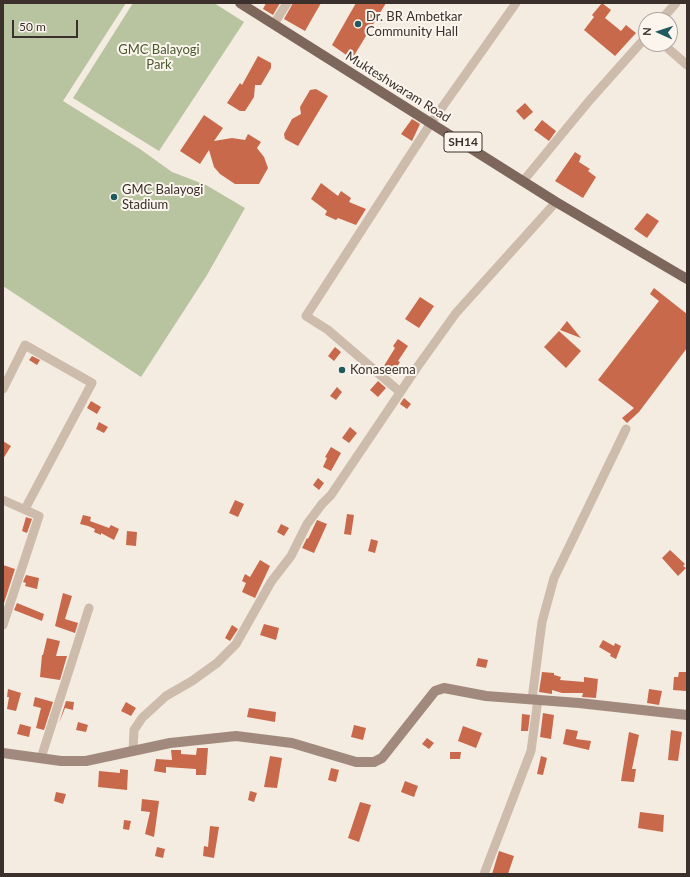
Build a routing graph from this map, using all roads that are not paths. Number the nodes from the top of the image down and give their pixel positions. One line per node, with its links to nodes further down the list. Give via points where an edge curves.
1 (240, 3): 6 (main road, Mukteshwaram Road / SH14)
2 (287, 3): 6 (street)
3 (516, 3): 10 (street)
4 (676, 3): 5 (street)
5 (668, 12)
6 (274, 24): 10 (main road, Mukteshwaram Road / SH14)
7 (638, 46): 11 (street)
8 (672, 52): 9 (street)
9 (687, 65)
10 (431, 123): 11 (main road, Mukteshwaram Road / SH14); 15 (street, via 306,316 328,330)
11 (524, 180): 12 (main road, Mukteshwaram Road / SH14)
12 (556, 202): 13 (main road, Mukteshwaram Road / SH14); 15 (street, via 456,313)
13 (687, 279)
14 (3, 389): 18 (street, via 25,346 92,383)
15 (400, 392): 23 (street, via 331,495 308,524 236,644 217,663 166,696 142,718 134,730)
16 (626, 429): 21 (street, via 554,578 542,622)
17 (3, 500): 18 (street)
18 (25, 509): 20 (street, via 39,516)
19 (89, 608): 25 (street)
20 (3, 625)
21 (535, 699): 22 (main road); 23 (main road, via 486,696 444,688 435,691 382,758 374,762 356,762 292,743 236,736 170,743); 26 (street, via 531,751)
22 (687, 715)
23 (133, 751): 25 (main road, via 86,761)
24 (3, 753): 25 (main road)
25 (41, 758)
26 (484, 874)

